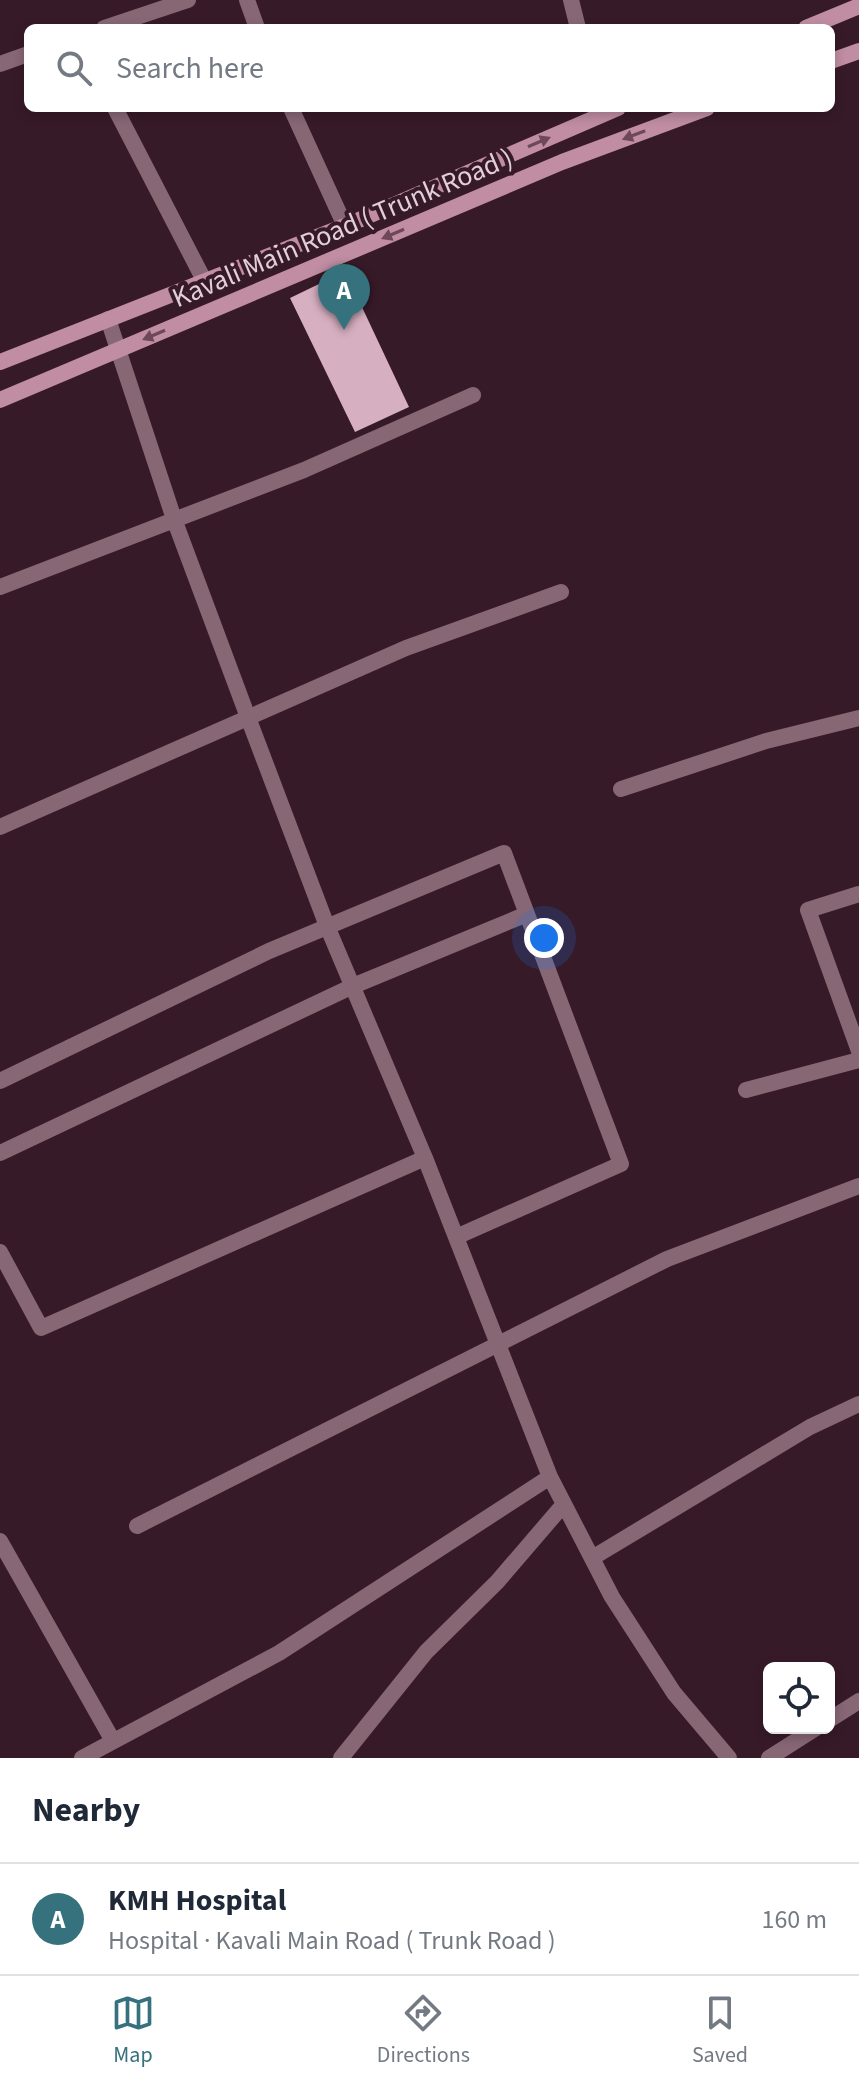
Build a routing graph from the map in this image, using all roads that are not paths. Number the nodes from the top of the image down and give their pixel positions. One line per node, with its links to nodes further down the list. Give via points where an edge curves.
1 (188, 0): 5 (street)
2 (247, 0): 6 (street)
3 (571, 0): 7 (street)
4 (859, 6): 8 (main road)
5 (116, 24)
6 (256, 24)
7 (577, 24)
8 (816, 24)
9 (859, 51): 11 (main road)
10 (24, 55): 12 (street)
11 (835, 60)
12 (0, 64)
13 (117, 112): 18 (street)
14 (293, 112): 17 (street)
15 (604, 112): 17 (main road, Kavali Main Road ( Trunk Road ), one-way to 15)
16 (696, 112): 20 (main road, Kavali Main Road ( Trunk Road ), one-way to 20, via 562,162)
17 (345, 226): 18 (main road, Kavali Main Road ( Trunk Road ))
18 (205, 282): 19 (main road, Kavali Main Road ( Trunk Road ))
19 (108, 319): 20 (street); 21 (main road, Kavali Main Road ( Trunk Road ))
20 (116, 351): 23 (main road, Kavali Main Road ( Trunk Road )); 24 (street)
21 (0, 362)
22 (473, 395): 24 (street, via 304,470)
23 (0, 400)
24 (174, 519): 25 (street); 28 (street)
25 (0, 587)
26 (561, 592): 28 (street, via 406,648)
27 (859, 718): 29 (street, via 766,741)
28 (249, 720): 30 (street, via 141,762); 33 (street)
29 (621, 789)
30 (0, 827)
31 (859, 894): 35 (street, via 808,910)
32 (527, 914): 33 (street, via 504,853); 34 (street); 42 (street, via 621,1164)
33 (327, 926): 34 (street); 37 (street)
34 (353, 986): 39 (street); 40 (street)
35 (859, 1051)
36 (859, 1060): 38 (street)
37 (0, 1081)
38 (746, 1090)
39 (0, 1153)
40 (425, 1158): 42 (street); 43 (street, via 41,1328)
41 (859, 1186): 44 (street, via 667,1259)
42 (456, 1237): 44 (street)
43 (0, 1252)
44 (497, 1343): 46 (street); 48 (street)
45 (859, 1404): 50 (street, via 810,1427)
46 (550, 1477): 47 (street); 54 (street, via 279,1653)
47 (564, 1504): 50 (street); 56 (street, via 497,1582 426,1652)
48 (137, 1526)
49 (0, 1541): 54 (street)
50 (592, 1558): 57 (street, via 674,1693)
51 (859, 1701): 52 (street)
52 (835, 1716)
53 (807, 1734): 58 (street)
54 (113, 1741): 55 (street)
55 (82, 1758)
56 (341, 1758)
57 (729, 1758)
58 (769, 1758)

